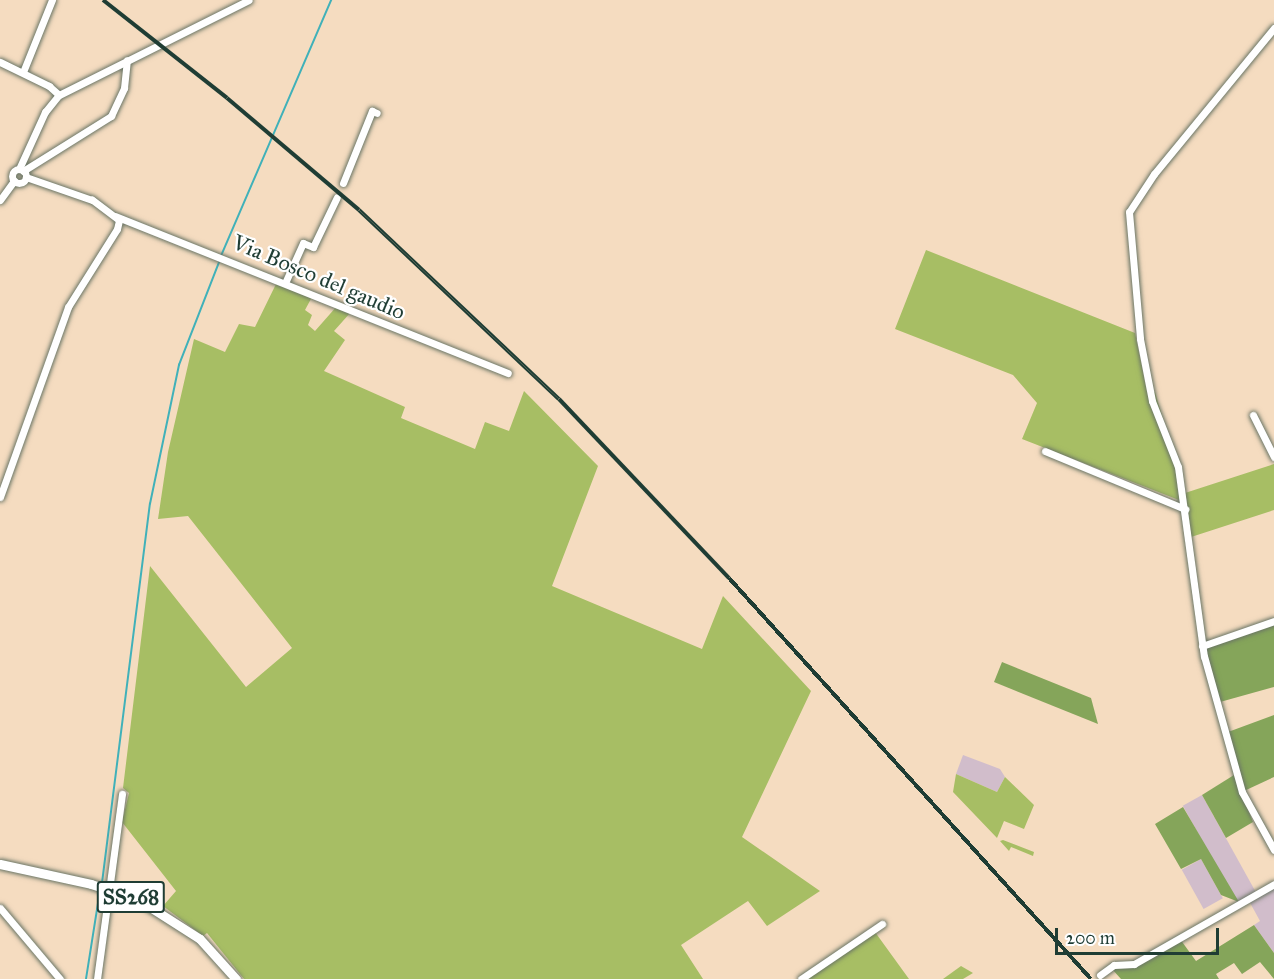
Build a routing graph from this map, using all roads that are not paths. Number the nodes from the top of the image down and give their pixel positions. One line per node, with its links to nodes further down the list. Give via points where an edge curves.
1 (52, 0): 6 (street)
2 (249, 0): 4 (street)
3 (1274, 28): 21 (street, via 1154,174 1129,212 1139,328 1152,401 1178,467)
4 (127, 60): 7 (street); 9 (street, via 124,88 111,116)
5 (0, 62): 6 (street)
6 (23, 72): 7 (street)
7 (59, 95): 9 (street, via 45,112)
8 (378, 113): 11 (street, via 372,111)
9 (23, 172): 10 (street, via 22,182); 10 (street, via 12,174); 14 (street, Via Bosco del gaudio, via 92,200)
10 (14, 182): 13 (street)
11 (343, 183)
12 (337, 197): 15 (street, via 313,247 303,243)
13 (0, 200)
14 (115, 216): 15 (street, Via Bosco del gaudio); 20 (street, via 119,220 117,229 81,281 57,330)
15 (285, 283): 16 (street, Via Bosco del gaudio)
16 (508, 373)
17 (1253, 415): 19 (street)
18 (1045, 451): 21 (street)
19 (1274, 457)
20 (0, 497)
21 (1185, 509): 23 (street)
22 (1274, 621): 23 (street)
23 (1202, 646): 25 (street, via 1242,792)
24 (122, 794): 32 (street)
25 (1274, 850)
26 (0, 864): 33 (highway, SS268, bridge, via 91,884 139,900 193,934)
27 (1274, 884): 30 (street, via 1134,964 1114,965)
28 (0, 908): 31 (street)
29 (882, 924): 34 (street)
30 (1100, 975)
31 (60, 979)
32 (97, 979)
33 (236, 979)
34 (801, 979)

